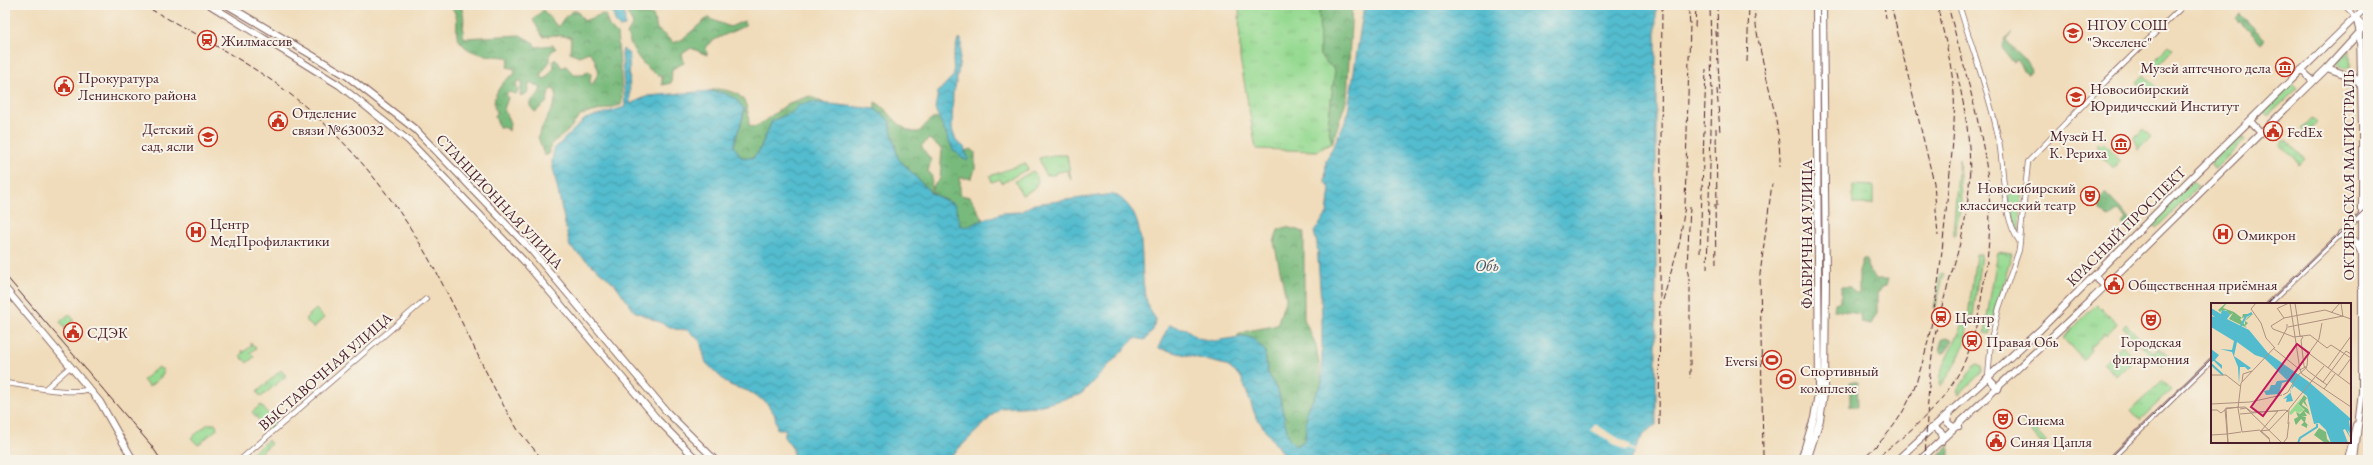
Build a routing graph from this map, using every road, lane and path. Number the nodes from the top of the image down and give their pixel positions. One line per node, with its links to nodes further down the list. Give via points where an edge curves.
1 (210, 5): 47 (main road, СТАНЦИОННАЯ УЛИЦА, via 339,85 409,141 524,261 658,420)
2 (227, 5): 48 (main road, СТАНЦИОННАЯ УЛИЦА, via 347,76 416,130 532,251 667,412)
3 (1816, 5): 49 (main road, ФАБРИЧНАЯ УЛИЦА, via 1819,387 1814,418)
4 (1823, 5): 50 (main road, ФАБРИЧНАЯ УЛИЦА, via 1825,387 1820,420)
5 (1959, 5): 23 (street, via 1990,101 1999,137 2004,190 2015,236)
6 (2184, 5): 23 (street, via 2031,157 2026,168)
7 (2344, 5): 9 (street)
8 (2368, 5): 9 (main road, КРАСНЫЙ ПРОСПЕКТ)
9 (2356, 17): 10 (street); 11 (main road, ОКТЯБРЬСКАЯ МАГИСТРАЛЬ); 13 (main road, КРАСНЫЙ ПРОСПЕКТ)
10 (2367, 26): 11 (main road, КРАСНЫЙ ПРОСПЕКТ)
11 (2360, 33): 12 (main road, КРАСНЫЙ ПРОСПЕКТ); 15 (main road, ОКТЯБРЬСКАЯ МАГИСТРАЛЬ)
12 (2327, 68): 14 (main road, КРАСНЫЙ ПРОСПЕКТ); 15 (main road, via 2355,78)
13 (2301, 70): 14 (main road); 16 (main road, КРАСНЫЙ ПРОСПЕКТ)
14 (2313, 81): 17 (main road, КРАСНЫЙ ПРОСПЕКТ)
15 (2361, 87): 18 (main road, ОКТЯБРЬСКАЯ МАГИСТРАЛЬ)
16 (2250, 121): 17 (main road); 25 (main road, КРАСНЫЙ ПРОСПЕКТ)
17 (2261, 133): 26 (main road, КРАСНЫЙ ПРОСПЕКТ)
18 (2362, 180): 19 (main road); 21 (main road, ОКТЯБРЬСКАЯ МАГИСТРАЛЬ)
19 (2368, 190)
20 (2368, 208): 21 (street)
21 (2362, 214): 22 (street); 24 (main road, ОКТЯБРЬСКАЯ МАГИСТРАЛЬ)
22 (2341, 234): 24 (main road, via 2356,242); 29 (street)
23 (2020, 242): 35 (street, via 1994,327)
24 (2362, 255): 33 (main road, ОКТЯБРЬСКАЯ МАГИСТРАЛЬ)
25 (2094, 276): 26 (main road); 30 (main road, КРАСНЫЙ ПРОСПЕКТ)
26 (2105, 286): 31 (main road, КРАСНЫЙ ПРОСПЕКТ)
27 (5, 288): 34 (main road)
28 (426, 299): 46 (street, ВЫСТАВОЧНАЯ УЛИЦА)
29 (2270, 303)
30 (2040, 330): 31 (main road); 35 (main road, КРАСНЫЙ ПРОСПЕКТ)
31 (2050, 340): 39 (main road, КРАСНЫЙ ПРОСПЕКТ)
32 (2211, 361): 53 (street)
33 (2365, 365): 44 (main road, ОКТЯБРЬСКАЯ МАГИСТРАЛЬ)
34 (71, 366): 37 (street); 38 (main road)
35 (1988, 378): 39 (main road); 40 (main road, КРАСНЫЙ ПРОСПЕКТ)
36 (5, 383): 37 (street)
37 (46, 388): 38 (street, via 68,391)
38 (89, 389): 45 (main road, via 107,413)
39 (1998, 389): 41 (main road, КРАСНЫЙ ПРОСПЕКТ)
40 (1950, 412): 41 (main road, via 1947,422 1953,427); 42 (main road, КРАСНЫЙ ПРОСПЕКТ)
41 (1959, 426): 43 (main road, КРАСНЫЙ ПРОСПЕКТ)
42 (1931, 428): 43 (main road, via 1936,428 1942,433); 51 (main road, КРАСНЫЙ ПРОСПЕКТ)
43 (1941, 442): 52 (main road, КРАСНЫЙ ПРОСПЕКТ)
44 (2354, 442): 54 (main road, ОКТЯБРЬСКАЯ МАГИСТРАЛЬ); 55 (main road, ОКТЯБРЬСКАЯ МАГИСТРАЛЬ)
45 (133, 460)
46 (240, 460)
47 (697, 460)
48 (715, 460)
49 (1801, 460)
50 (1807, 460)
51 (1897, 460)
52 (1920, 460)
53 (2110, 460)
54 (2348, 460)
55 (2354, 460)

